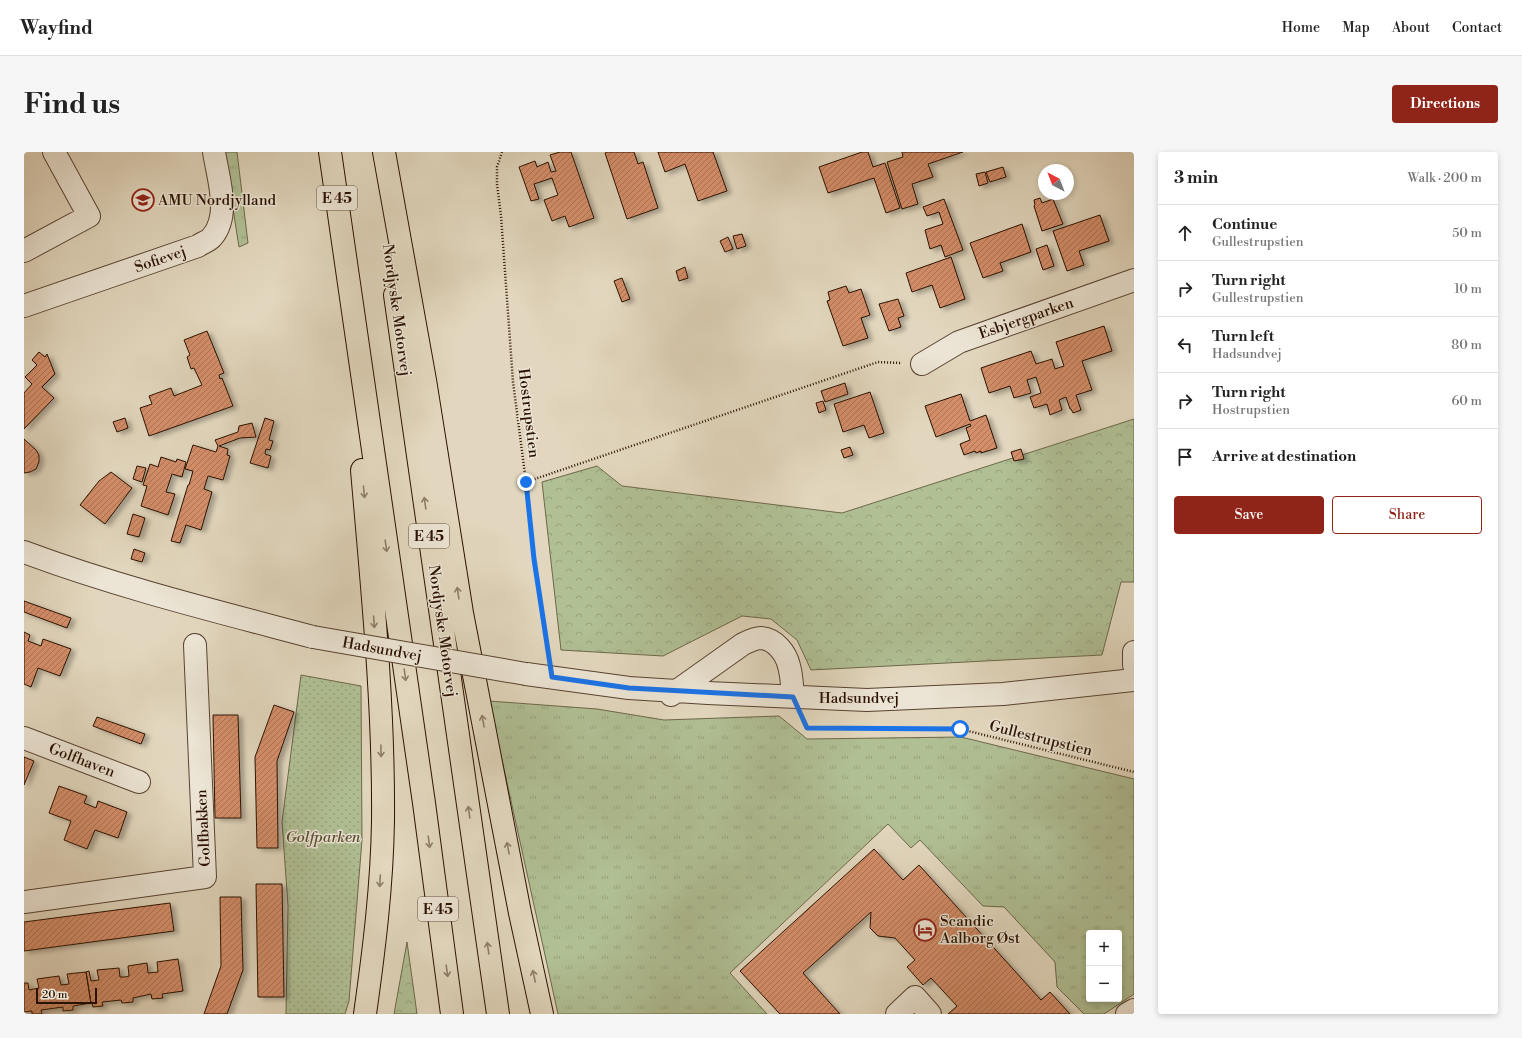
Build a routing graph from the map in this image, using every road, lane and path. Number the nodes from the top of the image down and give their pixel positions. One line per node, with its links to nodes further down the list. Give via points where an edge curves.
1 (54, 152): 8 (street, via 89,216)
2 (214, 152): 10 (street, Sofievej, via 222,204 219,224 211,238 198,246)
3 (330, 152): 7 (highway, E 45)
4 (374, 152): 28 (highway, Nordjyske Motorvej / E 45, one-way to 4)
5 (384, 152): 29 (highway, one-way to 5, via 462,613 426,388)
6 (502, 152): 12 (path, Hostrupstien, via 497,167 497,184 513,382)
7 (344, 244): 26 (highway, one-way to 26, via 380,695 383,822 377,921); 27 (highway, E 45, one-way to 27)
8 (24, 251)
9 (1134, 280): 11 (street, Esbjergparken, via 959,342)
10 (24, 306)
11 (922, 364): 12 (path, via 878,362)
12 (526, 482): 17 (path, Hostrupstien, via 534,559)
13 (24, 552): 17 (street, Hadsundvej, bridge, via 192,606 312,637)
14 (195, 645): 24 (street, Golfbakken, via 205,876)
15 (1134, 652): 16 (street)
16 (1134, 665)
17 (552, 677): 19 (street, Hadsundvej, via 629,688)
18 (1134, 680): 19 (street, Hadsundvej, via 1003,694 867,700)
19 (793, 697): 20 (street, via 789,665 782,651 771,641 761,638 743,644); 22 (path, Gullestrupstien, via 807,728 960,729)
20 (659, 703)
21 (24, 738): 23 (street, Golfhaven)
22 (1134, 772)
23 (139, 782)
24 (24, 902)
25 (1134, 1010): 32 (street)
26 (365, 1014)
27 (452, 1014)
28 (498, 1014)
29 (542, 1014)
30 (897, 1014): 31 (street, via 915,997)
31 (930, 1014)
32 (1127, 1014)

